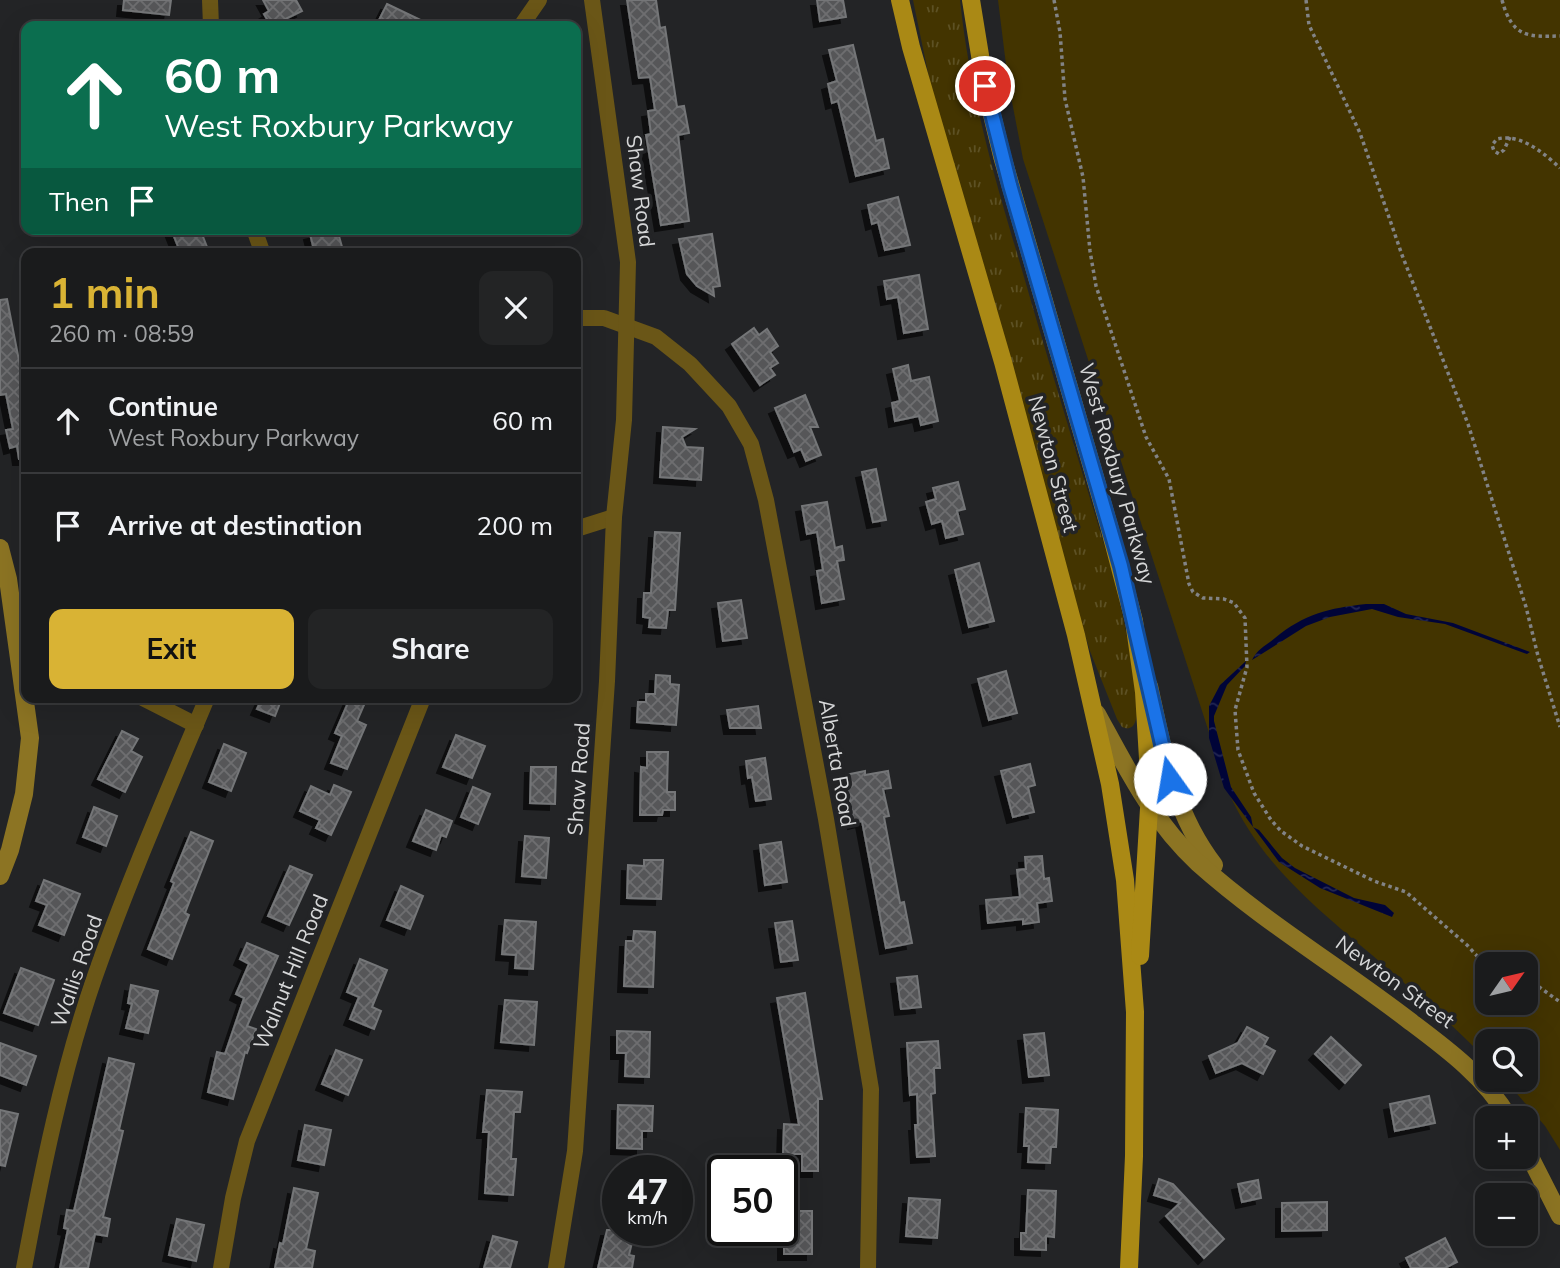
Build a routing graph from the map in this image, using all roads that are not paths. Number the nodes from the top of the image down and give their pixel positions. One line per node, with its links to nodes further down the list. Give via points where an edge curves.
1 (210, 0): 6 (street)
2 (539, 0): 7 (street)
3 (592, 0): 9 (street, Shaw Road, via 628,262)
4 (901, 0): 19 (main road, Newton Street)
5 (971, 0): 13 (main road, West Roxbury Parkway, via 1002,156)
6 (211, 21)
7 (524, 21)
8 (581, 318): 9 (street, via 604,318)
9 (626, 325): 10 (street, Shaw Road, via 624,420); 31 (street, Alberta Road, via 656,337 690,364 729,406 751,444 766,500 871,1089)
10 (614, 517): 11 (street); 30 (street, Shaw Road, via 575,1151)
11 (581, 527)
12 (0, 548): 14 (main road)
13 (1134, 621): 21 (main road, West Roxbury Parkway, via 1147,724); 23 (main road, Newton Street, via 1179,807 1200,847)
14 (21, 653)
15 (27, 703): 22 (main road, via 30,738 24,794)
16 (153, 703): 20 (street)
17 (205, 703): 20 (street, Wallis Road)
18 (421, 703): 29 (street, Walnut Hill Road, via 247,1142)
19 (1094, 709): 21 (main road, Newton Street); 24 (main road, West Roxbury Parkway, via 1125,880)
20 (195, 725): 28 (street, Wallis Road, via 142,849 94,981 67,1067)
21 (1150, 806): 23 (main road, Newton Street, via 1183,847); 24 (main road, West Roxbury Parkway)
22 (0, 876)
23 (1240, 897): 25 (main road, Newton Street, via 1449,1051)
24 (1135, 1012): 32 (main road, West Roxbury Parkway)
25 (1499, 1106)
26 (1536, 1169): 27 (main road)
27 (1560, 1216)
28 (24, 1268)
29 (221, 1268)
30 (556, 1268)
31 (868, 1268)
32 (1129, 1268)

